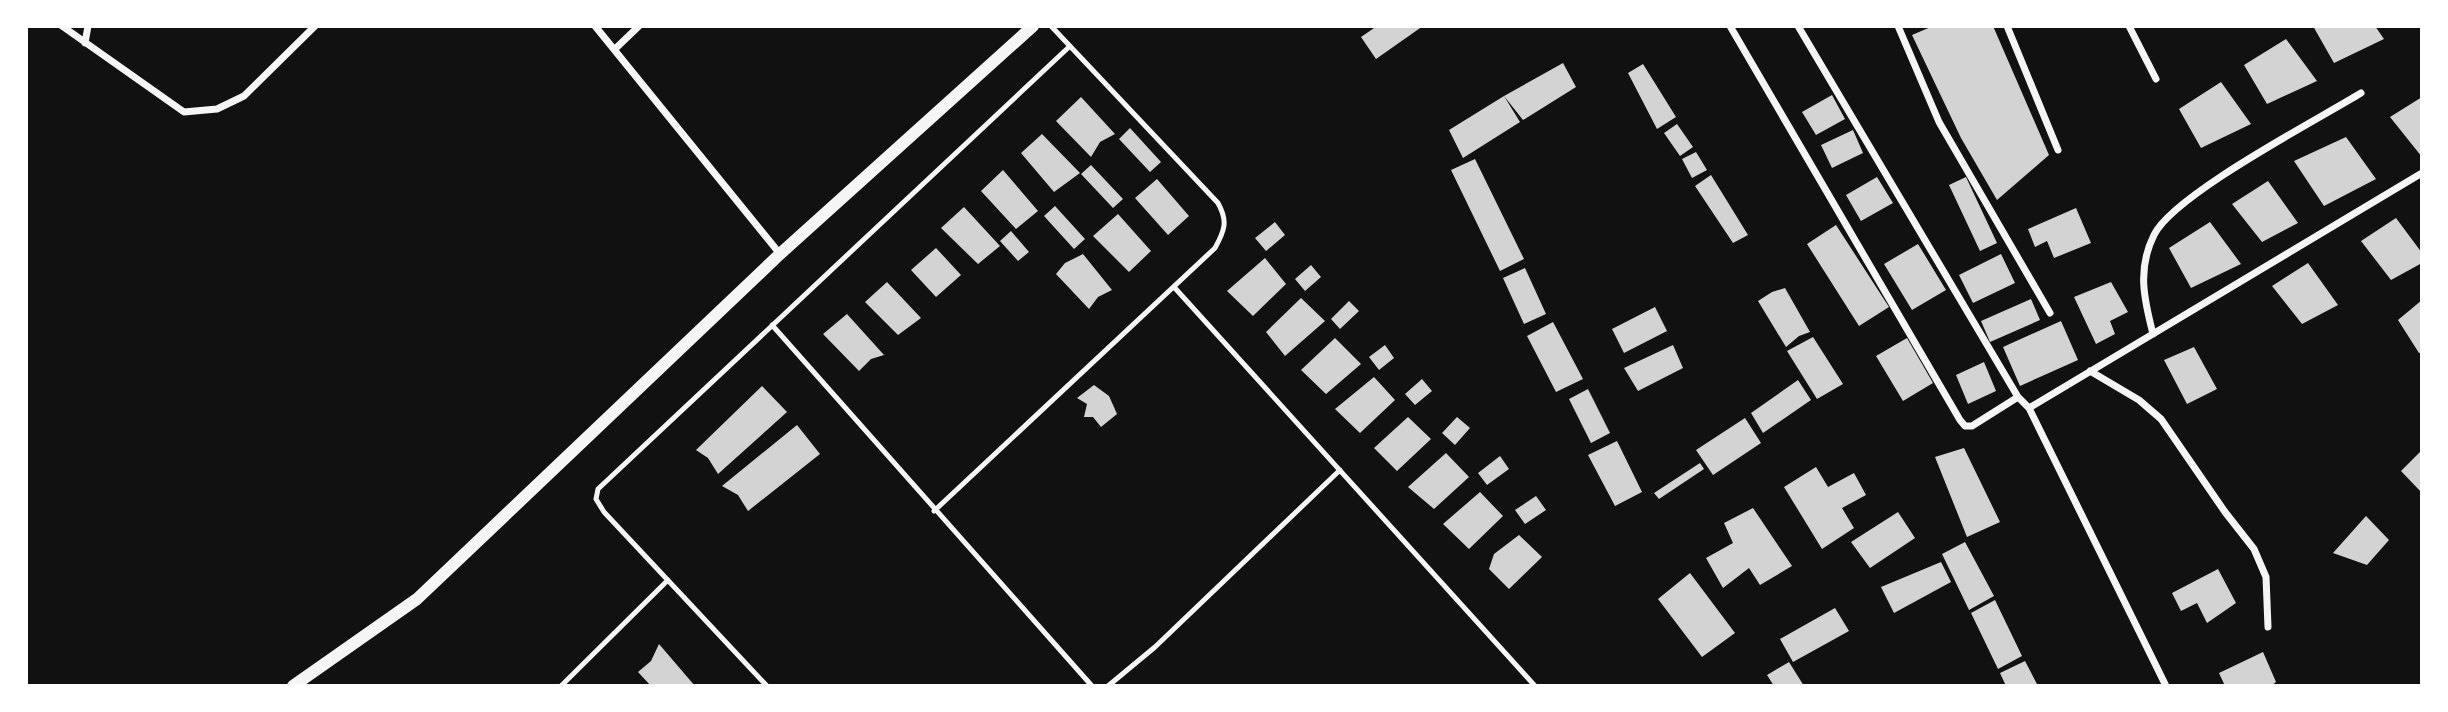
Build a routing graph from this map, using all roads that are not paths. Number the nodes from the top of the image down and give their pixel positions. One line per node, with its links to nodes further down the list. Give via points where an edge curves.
1 (62, 26): 13 (street)
2 (88, 26): 13 (street)
3 (315, 26): 13 (street, via 244,96 217,109 184,112)
4 (595, 26): 15 (street)
5 (639, 26): 15 (street)
6 (1033, 26): 20 (street)
7 (1051, 26): 14 (lane)
8 (1730, 26): 26 (street, via 1960,420 1972,426)
9 (1798, 26): 26 (street)
10 (1898, 26): 22 (street, via 1939,122)
11 (2007, 26): 18 (street)
12 (2129, 26): 16 (street)
13 (85, 43)
14 (1070, 46): 21 (lane, via 1225,216 1226,230 1215,248); 23 (lane)
15 (615, 49): 20 (street)
16 (2156, 79)
17 (2361, 93): 24 (street, via 2203,188 2155,232 2142,275)
18 (2058, 150)
19 (2422, 173): 24 (street)
20 (780, 254): 32 (street, via 417,598)
21 (1174, 287): 28 (lane); 29 (lane)
22 (2050, 313)
23 (772, 325): 29 (lane); 30 (lane, via 598,489 596,499 604,512)
24 (2152, 334): 25 (street)
25 (2090, 372): 27 (street); 31 (street, via 2139,400 2161,419 2254,549 2266,577)
26 (2018, 397): 27 (street)
27 (2029, 408): 38 (street)
28 (1340, 470): 36 (lane); 37 (lane)
29 (934, 511): 35 (lane)
30 (668, 580): 33 (lane); 34 (lane)
31 (2268, 627)
32 (293, 686)
33 (561, 686)
34 (767, 686)
35 (1092, 686)
36 (1108, 686)
37 (1535, 686)
38 (2166, 686)

